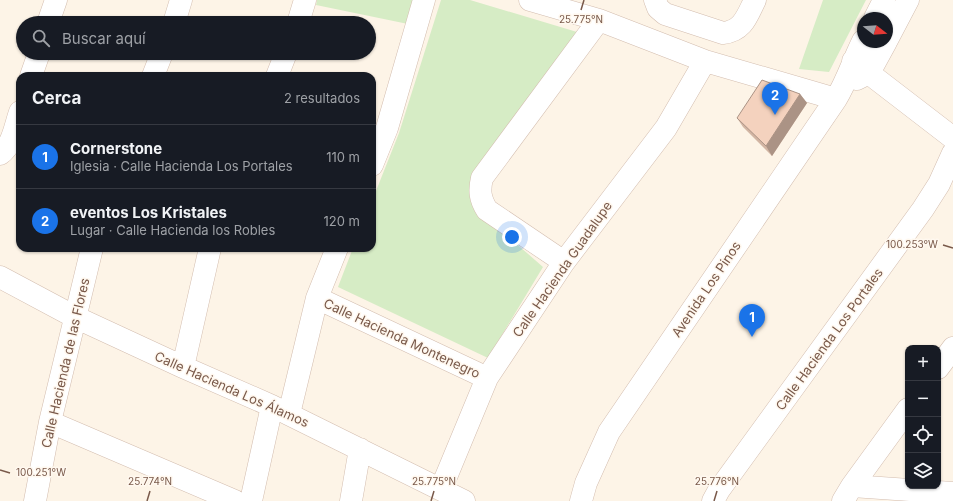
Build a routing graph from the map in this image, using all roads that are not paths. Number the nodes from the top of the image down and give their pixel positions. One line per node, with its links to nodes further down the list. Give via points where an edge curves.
1 (56, 0): 11 (street)
2 (181, 0): 12 (street)
3 (305, 0): 13 (street)
4 (424, 0): 31 (street, via 387,128)
5 (530, 0): 14 (street)
6 (755, 0): 9 (street, via 742,24 730,32 723,33)
7 (884, 0): 10 (street)
8 (908, 0): 15 (street, Avenida Los Pinos)
9 (660, 7)
10 (878, 12)
11 (50, 16)
12 (176, 16)
13 (300, 16)
14 (599, 20): 21 (street); 35 (street, via 480,184 482,202 487,210)
15 (893, 28)
16 (862, 48): 22 (street, Avenida Los Pinos)
17 (879, 48): 22 (street, Avenida Los Pinos)
18 (37, 60): 23 (street)
19 (159, 60): 24 (street)
20 (283, 60): 25 (street)
21 (705, 61): 26 (street); 35 (street, Calle Hacienda Guadalupe, via 666,128)
22 (861, 67): 26 (street, Avenida Los Pinos); 28 (street)
23 (32, 72)
24 (155, 72)
25 (279, 72)
26 (840, 92): 55 (street, Avenida Los Pinos, via 609,432 586,483)
27 (16, 124): 30 (street, via 10,143)
28 (953, 138)
29 (953, 153): 56 (street, Calle Hacienda Los Portales, via 939,184 923,209)
30 (0, 154)
31 (376, 155)
32 (91, 252): 38 (street, Calle Hacienda de las Flores)
33 (209, 252): 41 (street)
34 (335, 252): 37 (street)
35 (564, 262): 42 (street, Calle Hacienda Guadalupe)
36 (0, 277): 38 (street, Calle Hacienda Los Álamos)
37 (317, 298): 42 (street, Calle Hacienda Montenegro); 43 (street)
38 (74, 317): 41 (street, Calle Hacienda Los Álamos); 45 (street, Calle Hacienda de las Flores)
39 (953, 348): 40 (street)
40 (941, 364)
41 (183, 368): 43 (street, Calle Hacienda Los Álamos)
42 (487, 378): 47 (street, Calle Hacienda Guadalupe)
43 (281, 410): 46 (street, Calle Hacienda Los Álamos); 52 (street)
44 (905, 413): 48 (street)
45 (50, 422): 50 (street, Calle Hacienda de las Flores); 51 (street)
46 (360, 449): 47 (street, Calle Hacienda Los Álamos); 53 (street)
47 (441, 489): 54 (street, Calle Hacienda Los Álamos)
48 (847, 493): 49 (street)
49 (953, 493)
50 (35, 501)
51 (235, 501)
52 (251, 501)
53 (351, 501)
54 (462, 501)
55 (581, 501)
56 (713, 501)

